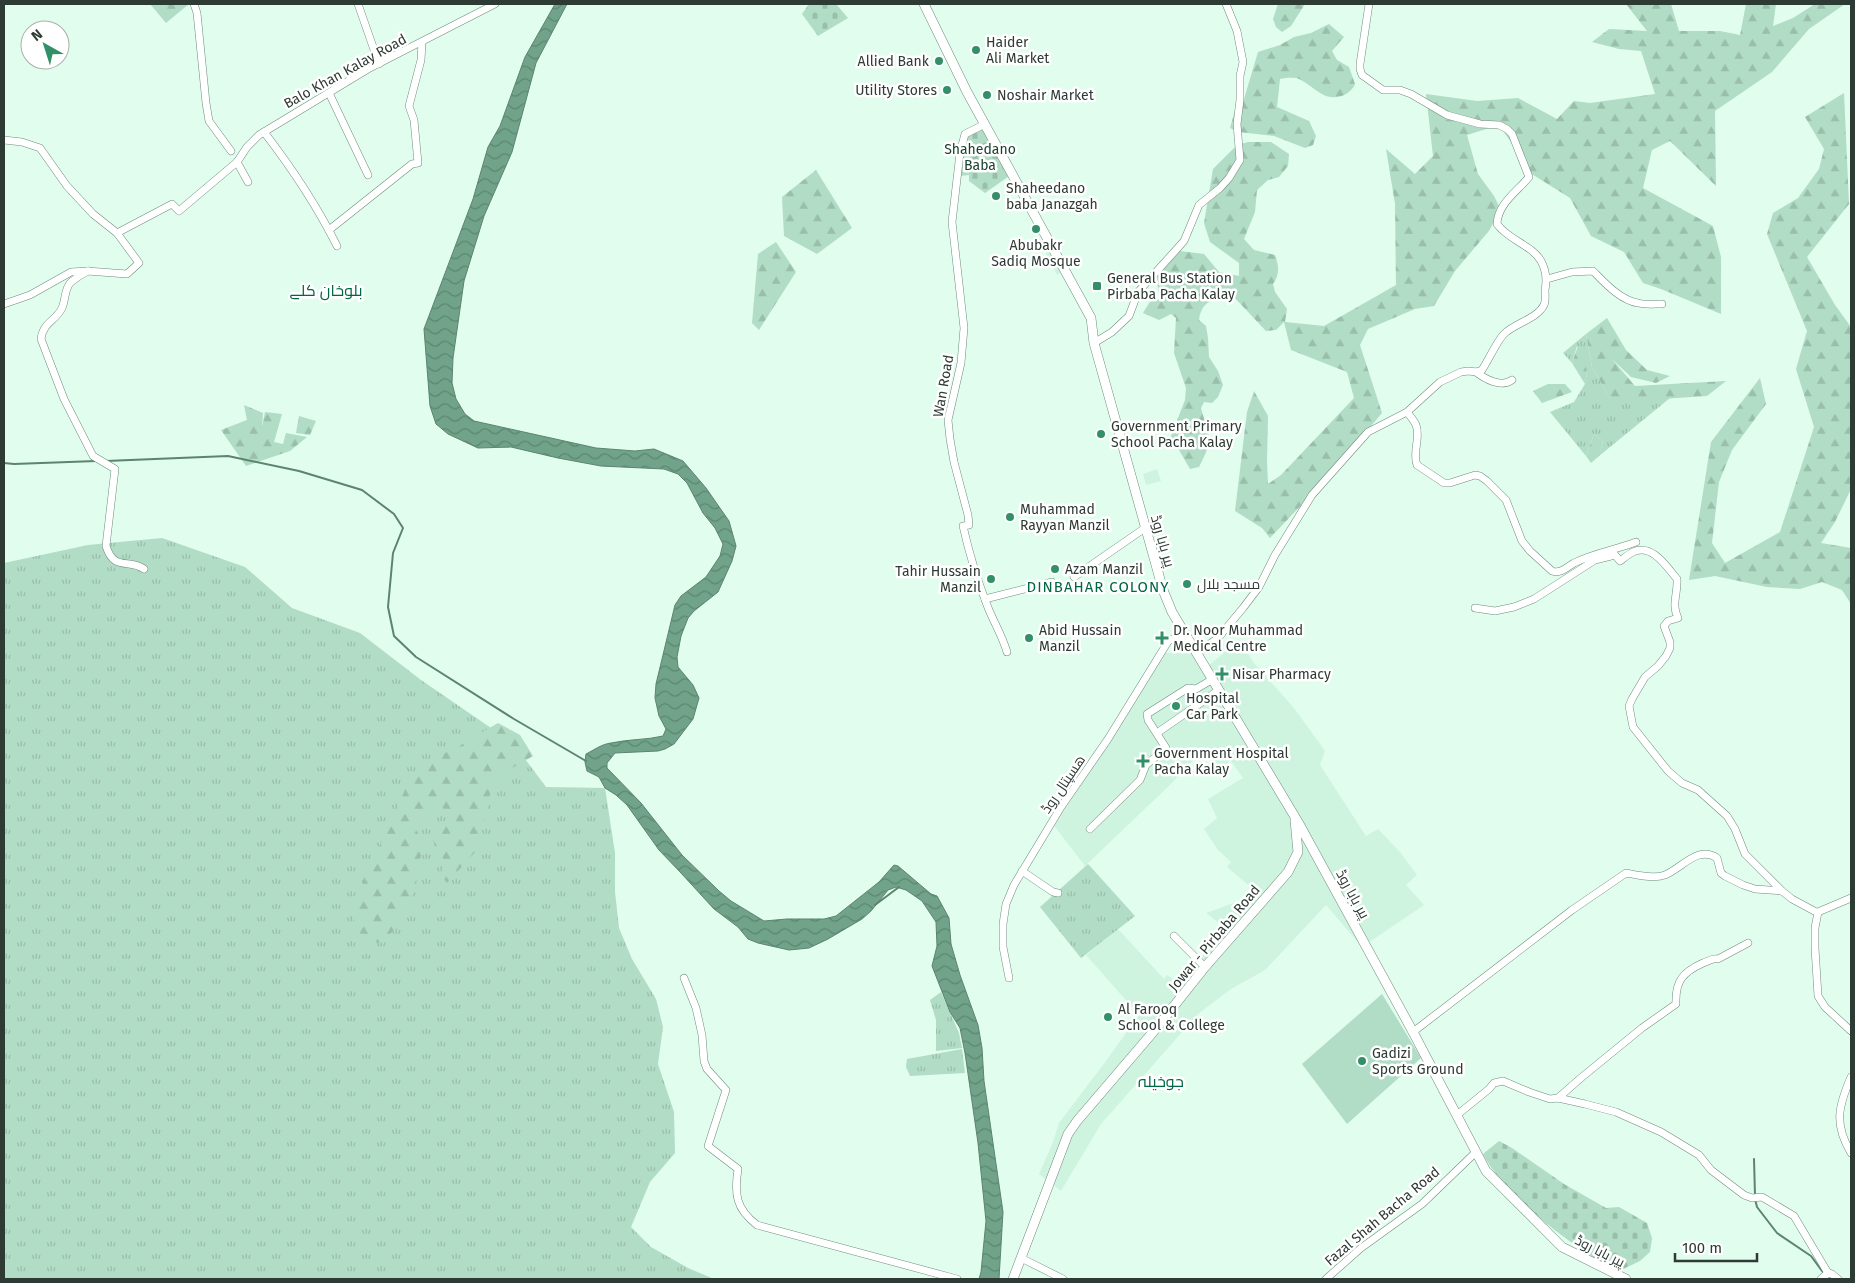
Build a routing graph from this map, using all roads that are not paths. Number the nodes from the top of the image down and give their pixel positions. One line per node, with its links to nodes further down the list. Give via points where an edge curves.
1 (194, 4): 13 (street, via 209,121)
2 (358, 4): 8 (street)
3 (495, 4): 7 (street, Balo Khan Kalay Road)
4 (924, 4): 10 (main road, پیر بابا روڈ)
5 (1226, 4): 24 (street, via 1237,31 1243,62 1237,124 1240,160 1220,188 1199,204 1184,241 1138,292 1129,316)
6 (1369, 4): 21 (street, via 1360,64 1362,75 1382,90 1400,90 1447,115 1480,124 1499,125 1512,134 1529,177 1509,198 1497,217 1497,224 1516,242 1536,254)
7 (422, 42): 8 (street, Balo Khan Kalay Road); 17 (street, via 420,67 409,106 414,120 418,163 412,164)
8 (380, 64): 9 (street, Balo Khan Kalay Road)
9 (329, 93): 11 (street, Balo Khan Kalay Road); 15 (street)
10 (985, 124): 24 (main road, پیر بابا روڈ, via 1091,318); 33 (street, Wan Road, via 965,134 960,153 952,222 964,328 961,363 948,420 954,462 968,515 969,525 964,526)
11 (264, 132): 14 (street, Balo Khan Kalay Road, via 247,147); 17 (street)
12 (4, 140): 18 (street, via 40,148 66,186)
13 (231, 151)
14 (237, 162): 16 (street); 18 (street, Balo Khan Kalay Road, via 179,211 172,204)
15 (368, 175)
16 (248, 182)
17 (329, 230): 19 (street)
18 (117, 233): 20 (street, via 139,263 127,274)
19 (337, 246)
20 (88, 271): 22 (street, via 71,272 39,291); 30 (street, via 71,282 62,310 46,325 41,339 64,398 93,456 115,469 106,546 108,554 113,560)
21 (1547, 279): 23 (street, via 1593,271 1605,284 1638,304); 25 (street, via 1544,306 1505,333 1482,370)
22 (4, 304)
23 (1662, 304)
24 (1094, 343): 28 (main road, پیر بابا روڈ)
25 (1476, 372): 26 (street, via 1500,384); 27 (street, via 1461,372 1440,382)
26 (1512, 380)
27 (1407, 412): 29 (street, via 1418,433 1415,448 1417,465 1444,483 1475,475 1487,481 1506,500 1522,541 1552,571 1560,572 1592,554); 37 (street, via 1368,432 1312,495 1259,587 1222,635)
28 (1146, 528): 31 (street); 35 (main road, پیر بابا روڈ, via 1162,590)
29 (1636, 542)
30 (144, 569)
31 (1074, 577)
32 (1052, 582): 33 (street)
33 (985, 599): 36 (street, Wan Road)
34 (1475, 608): 48 (street, via 1495,611 1514,607 1534,599 1595,560 1615,555 1620,561 1634,552 1645,550 1656,555 1678,579 1673,607 1678,618 1664,626 1670,648 1645,677 1629,706 1633,727 1668,771 1682,783 1698,790 1727,816 1745,854)
35 (1179, 624): 37 (main road, پیر بابا روڈ); 47 (street, ھسپتال روڈ, via 1183,637 1169,640)
36 (1007, 652)
37 (1197, 653): 38 (main road, پیر بابا روڈ)
38 (1213, 679): 39 (street); 40 (main road, پیر بابا روڈ)
39 (1196, 689): 41 (street); 42 (street, via 1188,688 1148,714 1148,720)
40 (1219, 690): 41 (street); 43 (main road, پیر بابا روڈ)
41 (1198, 705): 42 (street)
42 (1157, 733): 44 (street, via 1165,750 1146,765 1140,780)
43 (1294, 815): 45 (main road, پیر بابا روڈ); 46 (main road, via 1298,852)
44 (1090, 830)
45 (1317, 857): 46 (main road, via 1306,856); 58 (main road, پیر بابا روڈ)
46 (1295, 861): 54 (main road, Jowar - Pirbaba Road)
47 (1022, 871): 49 (street); 56 (street, ھسپتال روڈ, via 1006,904 1003,924 1002,947)
48 (1782, 890): 51 (street); 58 (street, via 1743,885 1721,873 1717,858 1705,854 1664,875 1645,877 1626,873 1572,910)
49 (1058, 893)
50 (1851, 898): 51 (street)
51 (1818, 913): 57 (street, via 1815,948 1818,996)
52 (1174, 936): 54 (street)
53 (1748, 943): 60 (street, via 1685,973 1675,990 1676,1004)
54 (1205, 967): 64 (main road, Jowar - Pirbaba Road, via 1076,1121 1068,1134)
55 (684, 978): 66 (street, via 698,1017 707,1069 726,1090 708,1146 738,1169 735,1186 740,1208 746,1216 757,1225)
56 (1009, 978)
57 (1851, 1031)
58 (1413, 1032): 61 (main road, پیر بابا روڈ)
59 (1851, 1077): 63 (street, via 1842,1098 1838,1121 1842,1138)
60 (1558, 1098): 61 (street, via 1550,1099 1503,1081 1494,1082); 65 (street, via 1616,1112 1661,1132 1699,1155 1724,1181 1752,1198 1762,1197 1794,1216)
61 (1457, 1115): 62 (main road, پیر بابا روڈ)
62 (1476, 1152): 69 (street, Fazal Shah Bacha Road, via 1422,1204 1361,1248); 70 (main road, پیر بابا روڈ, via 1486,1171 1562,1247)
63 (1851, 1153)
64 (1021, 1258): 67 (main road, Jowar - Pirbaba Road); 68 (street)
65 (1825, 1276): 71 (street, via 1832,1274)
66 (957, 1279)
67 (1013, 1279)
68 (1064, 1279)
69 (1326, 1279)
70 (1626, 1279)
71 (1838, 1279)

